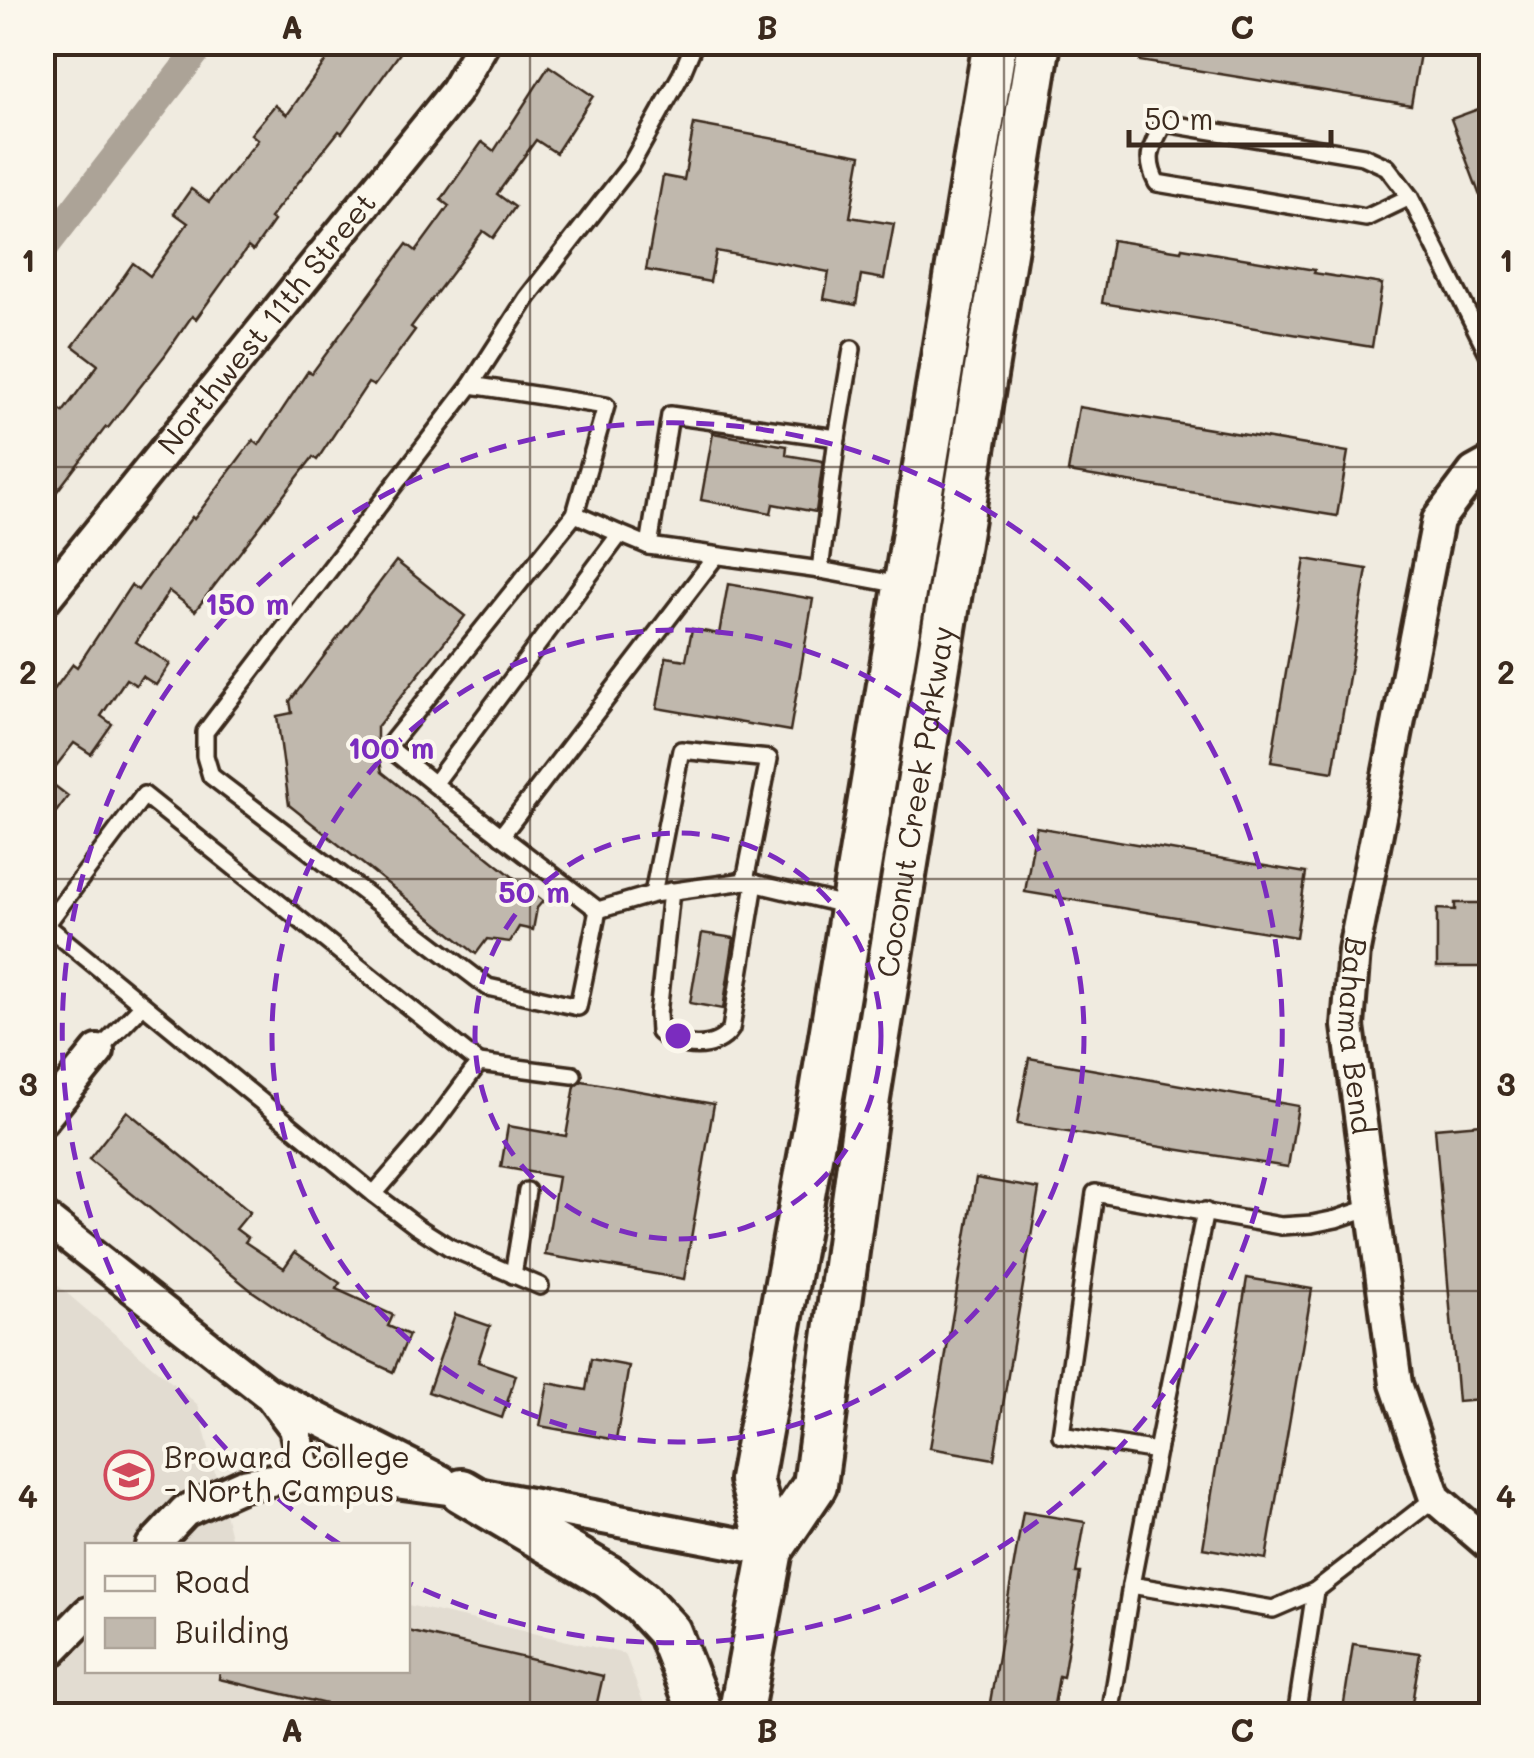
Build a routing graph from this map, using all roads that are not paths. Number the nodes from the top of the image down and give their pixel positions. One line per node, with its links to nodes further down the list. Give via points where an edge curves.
1 (484, 42): 17 (street, Northwest 11th Street, via 455,92)
2 (696, 42): 8 (lane, via 630,166 526,298)
3 (995, 42): 16 (main road, Coconut Creek Parkway)
4 (1038, 42): 25 (main road, Coconut Creek Parkway)
5 (1410, 198): 5 (lane, via 1387,167 1363,156 1164,123 1152,144 1149,168 1157,184 1366,218); 7 (lane)
6 (852, 348): 9 (lane)
7 (1492, 361)
8 (470, 386): 11 (lane, via 606,406); 24 (lane, via 205,732 205,756 211,776 488,987 578,1007)
9 (837, 438): 13 (lane, via 670,415); 15 (lane)
10 (1492, 462): 33 (street, Bahama Bend, via 1474,472 1438,520 1354,950 1348,1026)
11 (574, 514): 12 (lane); 18 (lane, via 388,746)
12 (620, 534): 13 (lane); 18 (lane)
13 (648, 546): 14 (lane)
14 (716, 556): 15 (lane); 19 (lane)
15 (820, 570): 16 (lane)
16 (906, 586): 23 (main road, Coconut Creek Parkway); 25 (main road, via 921,638 878,898)
17 (42, 602)
18 (434, 784): 19 (lane)
19 (501, 836): 24 (lane)
20 (750, 882): 21 (lane); 21 (lane, via 731,1029 707,1046 674,1042 659,1032); 22 (lane, via 769,758 682,750); 23 (lane)
21 (672, 891): 22 (lane)
22 (654, 894): 24 (lane)
23 (853, 907): 45 (main road, Coconut Creek Parkway, via 751,1480)
24 (598, 910)
25 (891, 954): 45 (main road, Coconut Creek Parkway, via 815,1485)
26 (143, 1004): 27 (lane); 28 (lane, via 46,925 144,796); 32 (lane)
27 (98, 1051): 30 (street)
28 (479, 1063): 29 (lane); 32 (lane)
29 (573, 1075)
30 (42, 1120)
31 (527, 1191): 36 (lane)
32 (374, 1194): 36 (lane, via 450,1247)
33 (1372, 1207): 34 (lane, via 1282,1226); 42 (street, Bahama Bend, via 1396,1384)
34 (1206, 1211): 39 (lane); 39 (lane, via 1095,1193 1061,1435)
35 (42, 1216): 38 (street)
36 (513, 1274): 37 (lane)
37 (540, 1286)
38 (268, 1393): 40 (street, via 295,1428); 41 (street)
39 (1157, 1452): 46 (lane)
40 (305, 1474): 41 (street); 43 (street, via 243,1485 185,1511)
41 (462, 1491): 45 (street); 50 (main road, via 642,1603 668,1632)
42 (1435, 1498): 44 (street); 47 (lane)
43 (155, 1543)
44 (1492, 1547)
45 (771, 1550): 51 (main road, Coconut Creek Parkway)
46 (1131, 1585): 47 (lane, via 1273,1609); 52 (lane)
47 (1315, 1590): 53 (lane)
48 (85, 1616): 49 (street)
49 (42, 1660)
50 (702, 1716)
51 (740, 1716)
52 (1110, 1716)
53 (1296, 1716)

